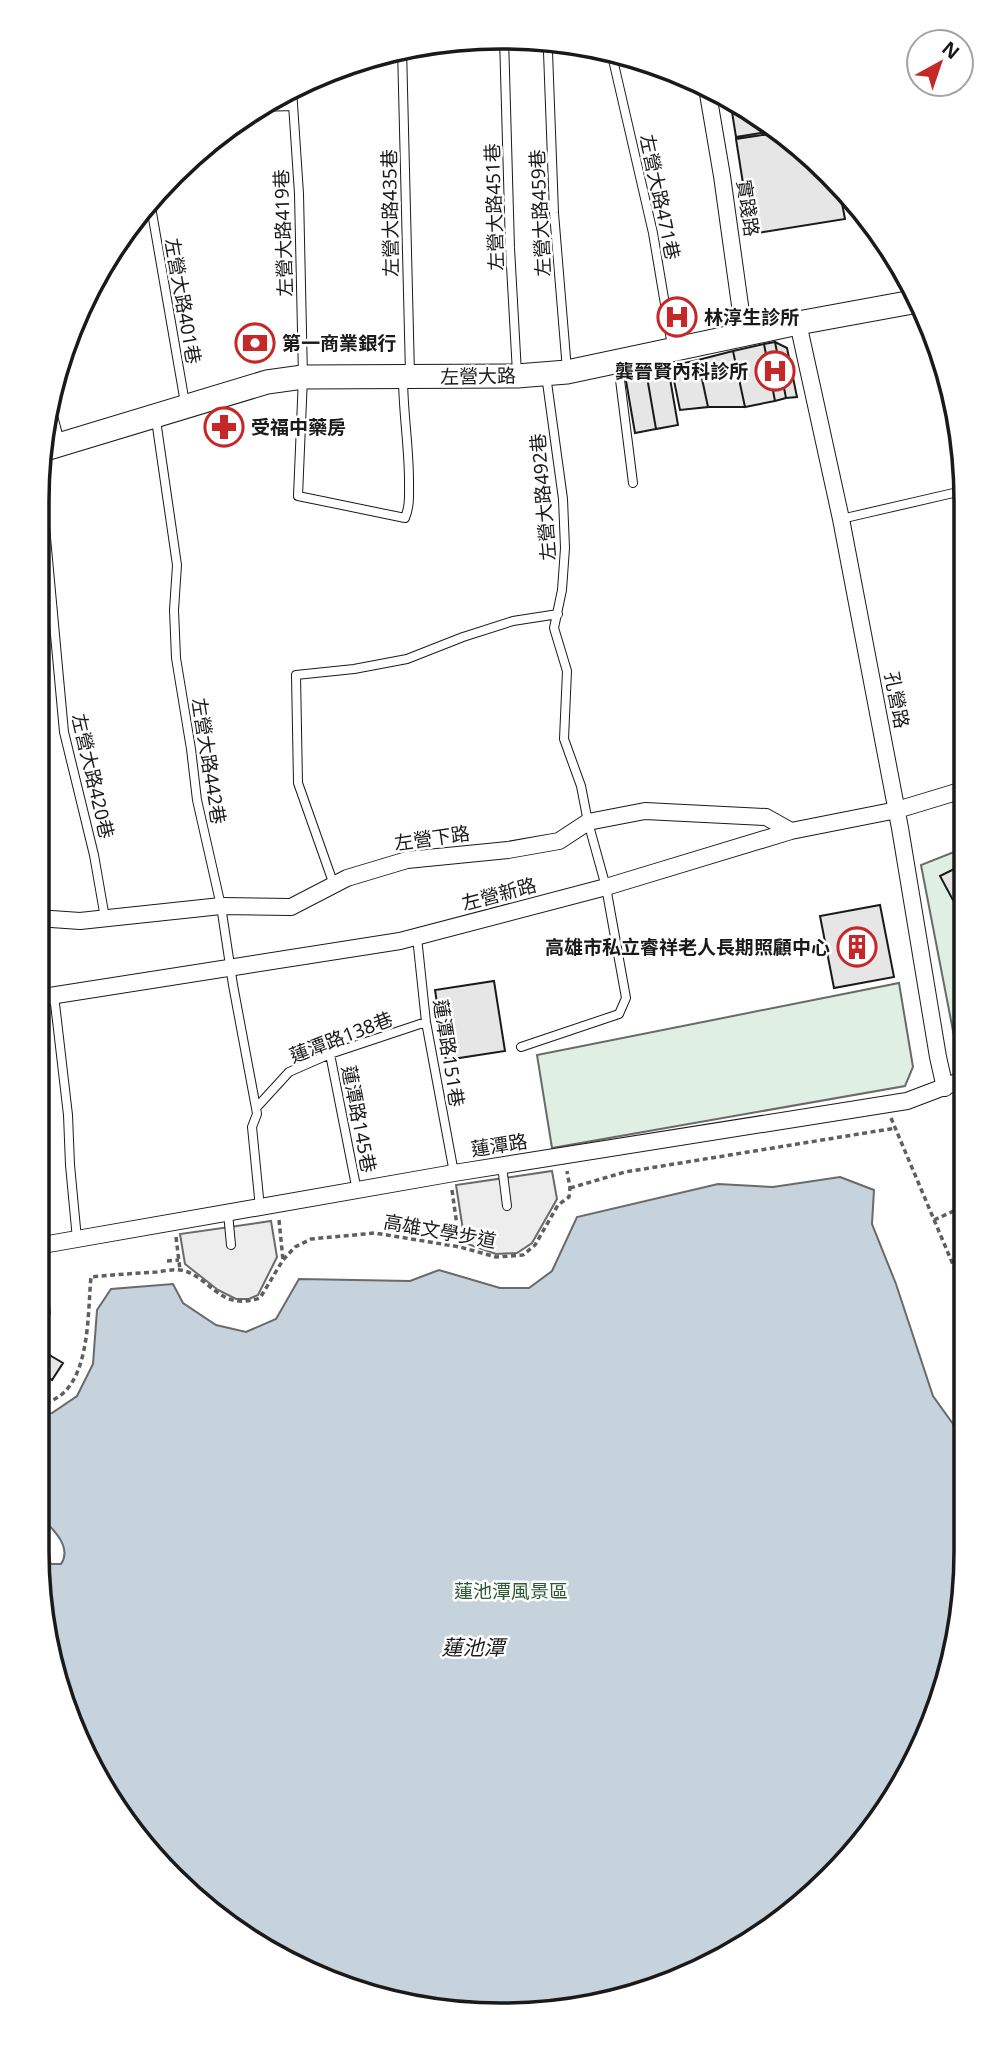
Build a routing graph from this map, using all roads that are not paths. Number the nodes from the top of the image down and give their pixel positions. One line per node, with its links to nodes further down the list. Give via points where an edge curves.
1 (504, 49): 16 (lane, 左營大路451巷)
2 (548, 52): 15 (lane, 左營大路459巷)
3 (402, 60): 18 (lane, 左營大路435巷)
4 (614, 63): 13 (lane, 左營大路471巷, via 653,233)
5 (293, 100): 8 (lane, 左營大路419巷)
6 (709, 100): 12 (street, 實踐路)
7 (282, 106): 8 (lane)
8 (293, 106): 17 (lane, 左營大路419巷)
9 (152, 214): 19 (lane, 左營大路401巷)
10 (908, 303): 11 (street, 左營大路)
11 (798, 323): 12 (street, 左營大路); 25 (street, 孔營路)
12 (744, 334): 13 (street, 左營大路)
13 (673, 350): 14 (street, 左營大路)
14 (618, 361): 15 (street, 左營大路); 22 (lane)
15 (557, 373): 16 (street, 左營大路); 27 (lane, 左營大路492巷, via 565,569)
16 (517, 376): 18 (street, 左營大路)
17 (303, 377): 18 (street, 左營大路); 19 (street, 左營大路, via 267,382); 24 (lane, 左營大路419巷)
18 (407, 377): 24 (lane, 左營大路435巷, via 403,398 409,508 405,518)
19 (185, 406): 20 (street, 左營大路)
20 (155, 416): 21 (street, 左營大路); 34 (lane, 左營大路442巷, via 177,565 176,658 197,800)
21 (53, 447)
22 (633, 483)
23 (954, 493): 25 (lane)
24 (298, 496)
25 (841, 519): 29 (street, 孔營路)
26 (49, 570): 35 (lane, 左營大路420巷, via 64,732)
27 (558, 614): 30 (lane, 左營大路492巷, via 554,628 567,671 564,738); 32 (lane, via 513,621 407,659 296,676 298,783)
28 (954, 793): 29 (street, 左營新路)
29 (897, 810): 31 (street, 左營新路); 45 (street, 孔營路)
30 (588, 822): 31 (street, 左營下路, via 645,811 766,817); 32 (street, 左營下路, via 559,841 407,860); 33 (lane, 左營大路492巷)
31 (791, 831): 33 (street, 左營新路)
32 (334, 885): 34 (street, 左營下路, via 291,907)
33 (606, 887): 37 (street, 左營新路); 42 (lane, 左營大路492巷, via 626,998 619,1014)
34 (221, 906): 35 (street, 左營下路); 38 (lane, 左營大路442巷)
35 (105, 918): 36 (street, 左營下路)
36 (49, 919)
37 (417, 937): 38 (street, 左營新路); 41 (lane, 蓮潭路151巷)
38 (232, 968): 39 (street, 左營新路); 46 (lane, 左營大路442巷)
39 (54, 995): 40 (street, 左營新路); 53 (lane)
40 (49, 996)
41 (426, 1023): 43 (lane, 蓮潭路138巷); 48 (lane, 蓮潭路151巷)
42 (521, 1047)
43 (330, 1054): 46 (lane, 蓮潭路138巷, via 289,1072); 49 (lane, 蓮潭路145巷)
44 (954, 1084): 45 (street, 蓮潭路)
45 (945, 1088): 47 (street, 蓮潭路, via 907,1101)
46 (256, 1108): 51 (lane, via 252,1127)
47 (502, 1166): 48 (street, 蓮潭路); 50 (lane)
48 (454, 1173): 49 (street, 蓮潭路)
49 (358, 1191): 51 (street, 蓮潭路)
50 (507, 1206)
51 (260, 1208): 52 (street, 蓮潭路)
52 (228, 1213): 53 (street, 蓮潭路); 55 (lane)
53 (77, 1239): 54 (street, 蓮潭路)
54 (49, 1243)
55 (231, 1245)

